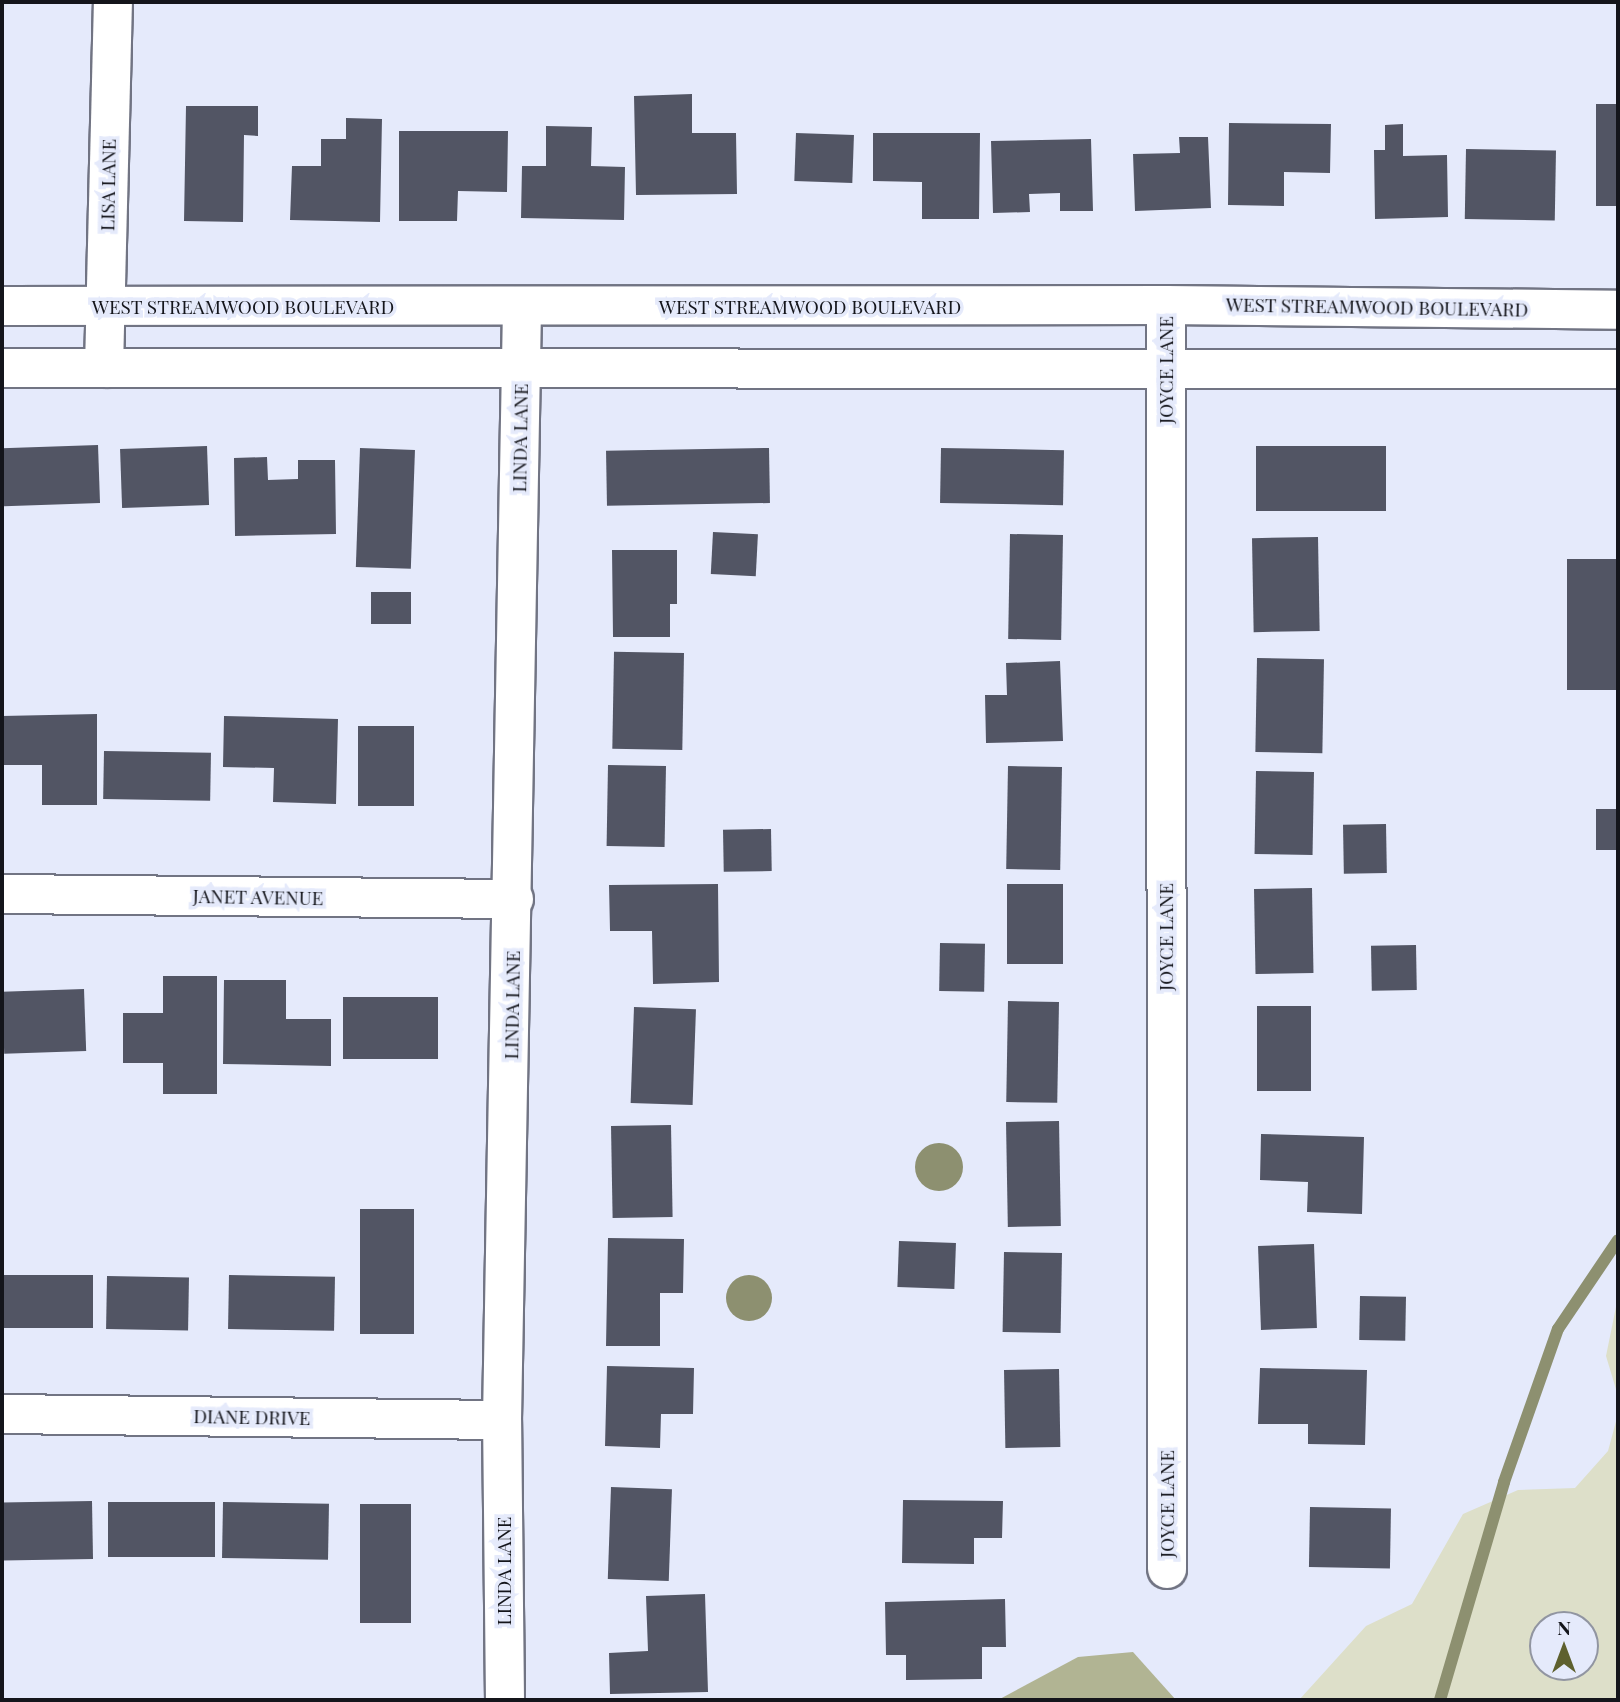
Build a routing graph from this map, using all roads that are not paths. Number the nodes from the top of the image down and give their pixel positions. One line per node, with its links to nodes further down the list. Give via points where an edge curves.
1 (113, 2): 2 (street, LISA LANE)
2 (106, 305): 4 (street, WEST STREAMWOOD BOULEVARD); 5 (street, WEST STREAMWOOD BOULEVARD); 9 (street, LISA LANE)
3 (1166, 305): 5 (street, WEST STREAMWOOD BOULEVARD); 6 (street, WEST STREAMWOOD BOULEVARD); 7 (street, JOYCE LANE)
4 (2, 306)
5 (522, 309): 10 (street, LINDA LANE)
6 (1618, 310)
7 (1166, 366): 10 (street); 11 (street); 16 (street, JOYCE LANE)
8 (2, 368): 9 (street)
9 (104, 368): 10 (street)
10 (520, 368): 13 (street, LINDA LANE)
11 (1618, 369)
12 (2, 894): 13 (street, JANET AVENUE)
13 (514, 899): 15 (street, LINDA LANE)
14 (2, 1414): 15 (street, DIANE DRIVE)
15 (502, 1420): 17 (street, LINDA LANE)
16 (1167, 1569)
17 (505, 1700)

